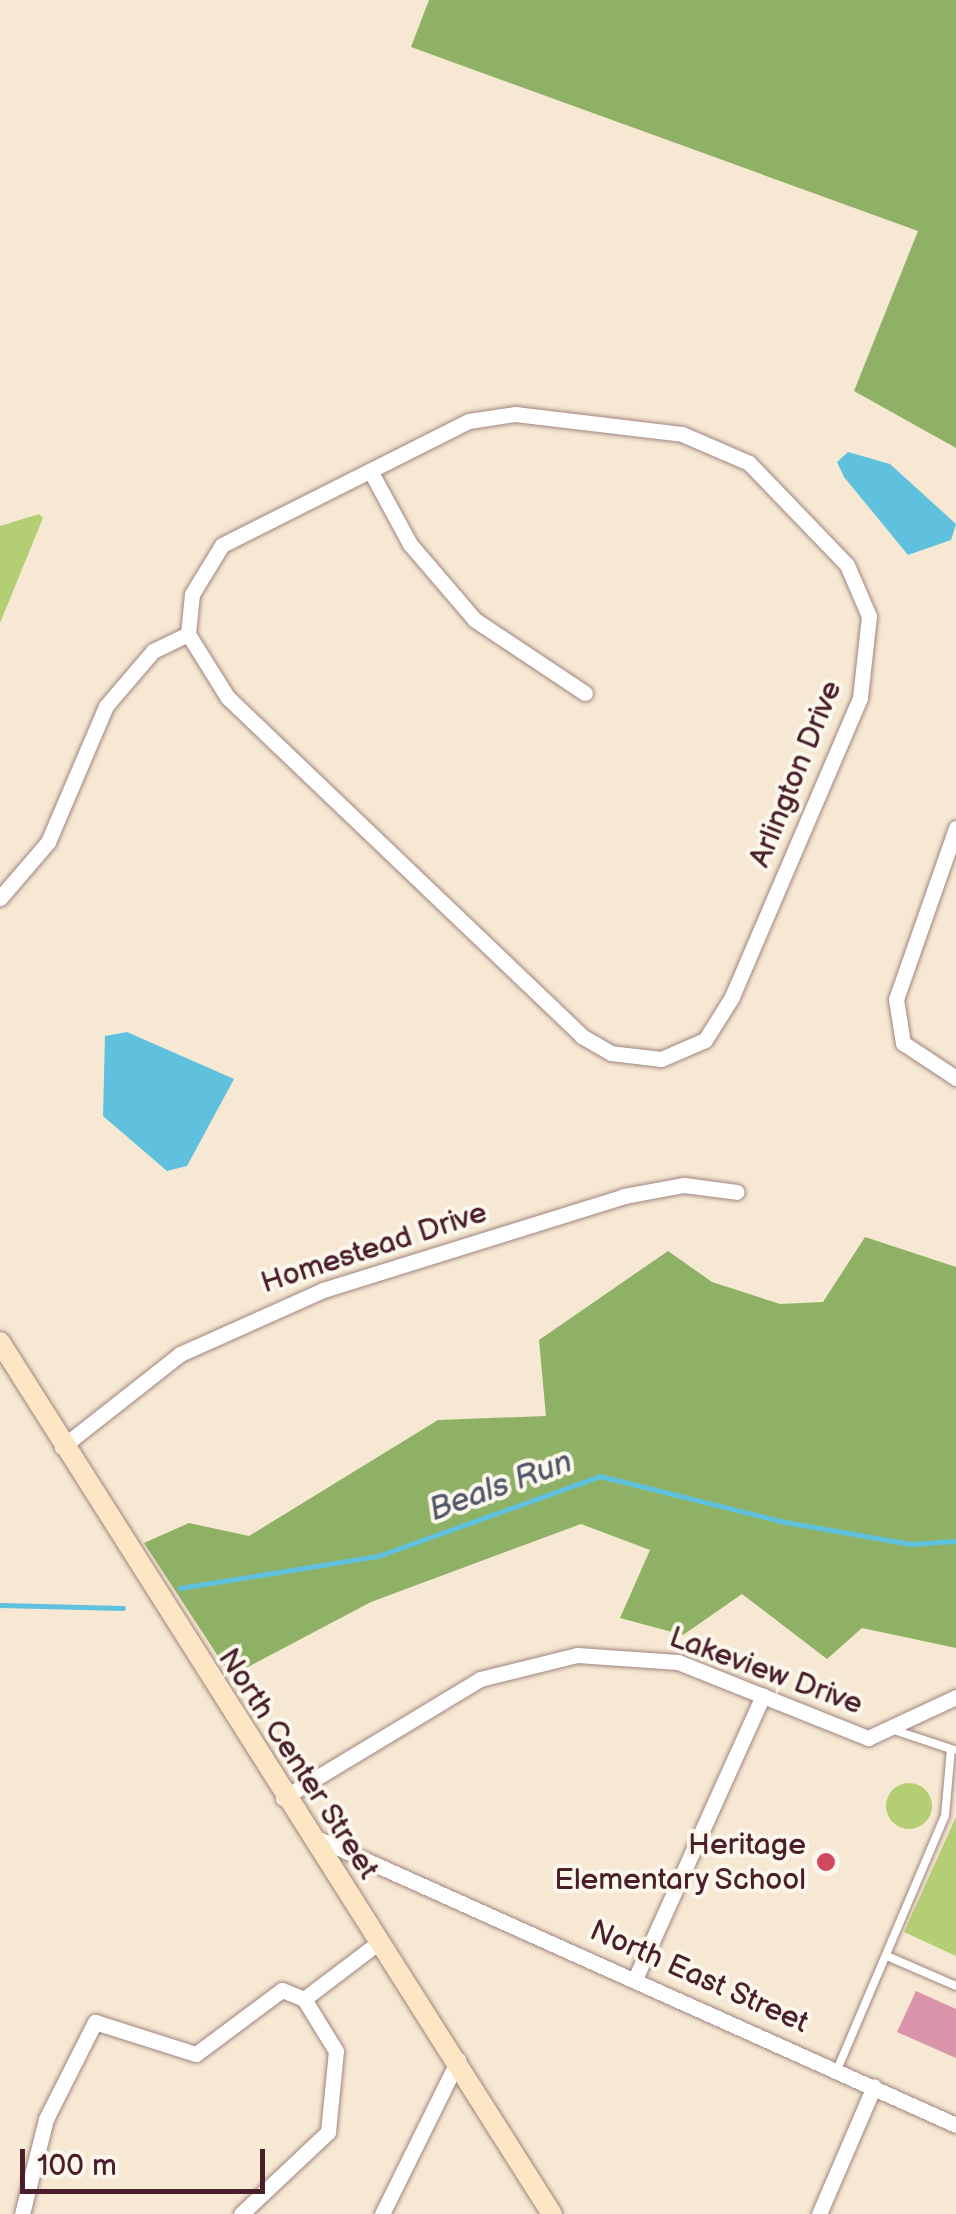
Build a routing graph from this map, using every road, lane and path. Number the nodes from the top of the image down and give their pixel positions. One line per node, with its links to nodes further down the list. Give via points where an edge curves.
1 (372, 474): 2 (street, Arlington Drive, via 222,545 192,594); 2 (street, Arlington Drive, via 490,415 682,434 775,482 847,565 871,634 860,698 732,997 705,1040 635,1059 582,1036 228,698); 3 (street, via 410,544 475,620)
2 (188, 634): 5 (street, via 153,651 106,706 48,842)
3 (585, 692)
4 (956, 828): 6 (street, via 900,977 904,1044)
5 (0, 898)
6 (956, 1078)
7 (738, 1192): 9 (street, Homestead Drive, via 684,1185 624,1196 323,1290 180,1354)
8 (0, 1342): 9 (main road, North Center Street)
9 (62, 1447): 14 (main road, North Center Street)
10 (763, 1696): 12 (street, Lakeview Drive, via 868,1738); 14 (street, Lakeview Drive, via 629,1654 527,1662 436,1702); 18 (street)
11 (956, 1698): 12 (street, Lakeview Drive)
12 (892, 1729): 13 (lane)
13 (954, 1750): 17 (lane, via 945,1816)
14 (284, 1798): 15 (main road, North Center Street)
15 (308, 1834): 16 (main road, North Center Street); 18 (street, North East Street)
16 (379, 1942): 20 (street); 21 (main road, North Center Street)
17 (886, 1956): 19 (lane); 22 (lane)
18 (635, 1979): 22 (street, North East Street)
19 (956, 1986)
20 (304, 1999): 25 (street, via 282,1990 196,2054 94,2022 46,2118); 26 (street, via 336,2051 328,2132)
21 (458, 2060): 27 (street); 28 (main road, North Center Street)
22 (837, 2070): 23 (street, North East Street)
23 (874, 2086): 24 (street, North East Street); 29 (street)
24 (956, 2126)
25 (22, 2214)
26 (241, 2214)
27 (382, 2214)
28 (552, 2214)
29 (819, 2214)

